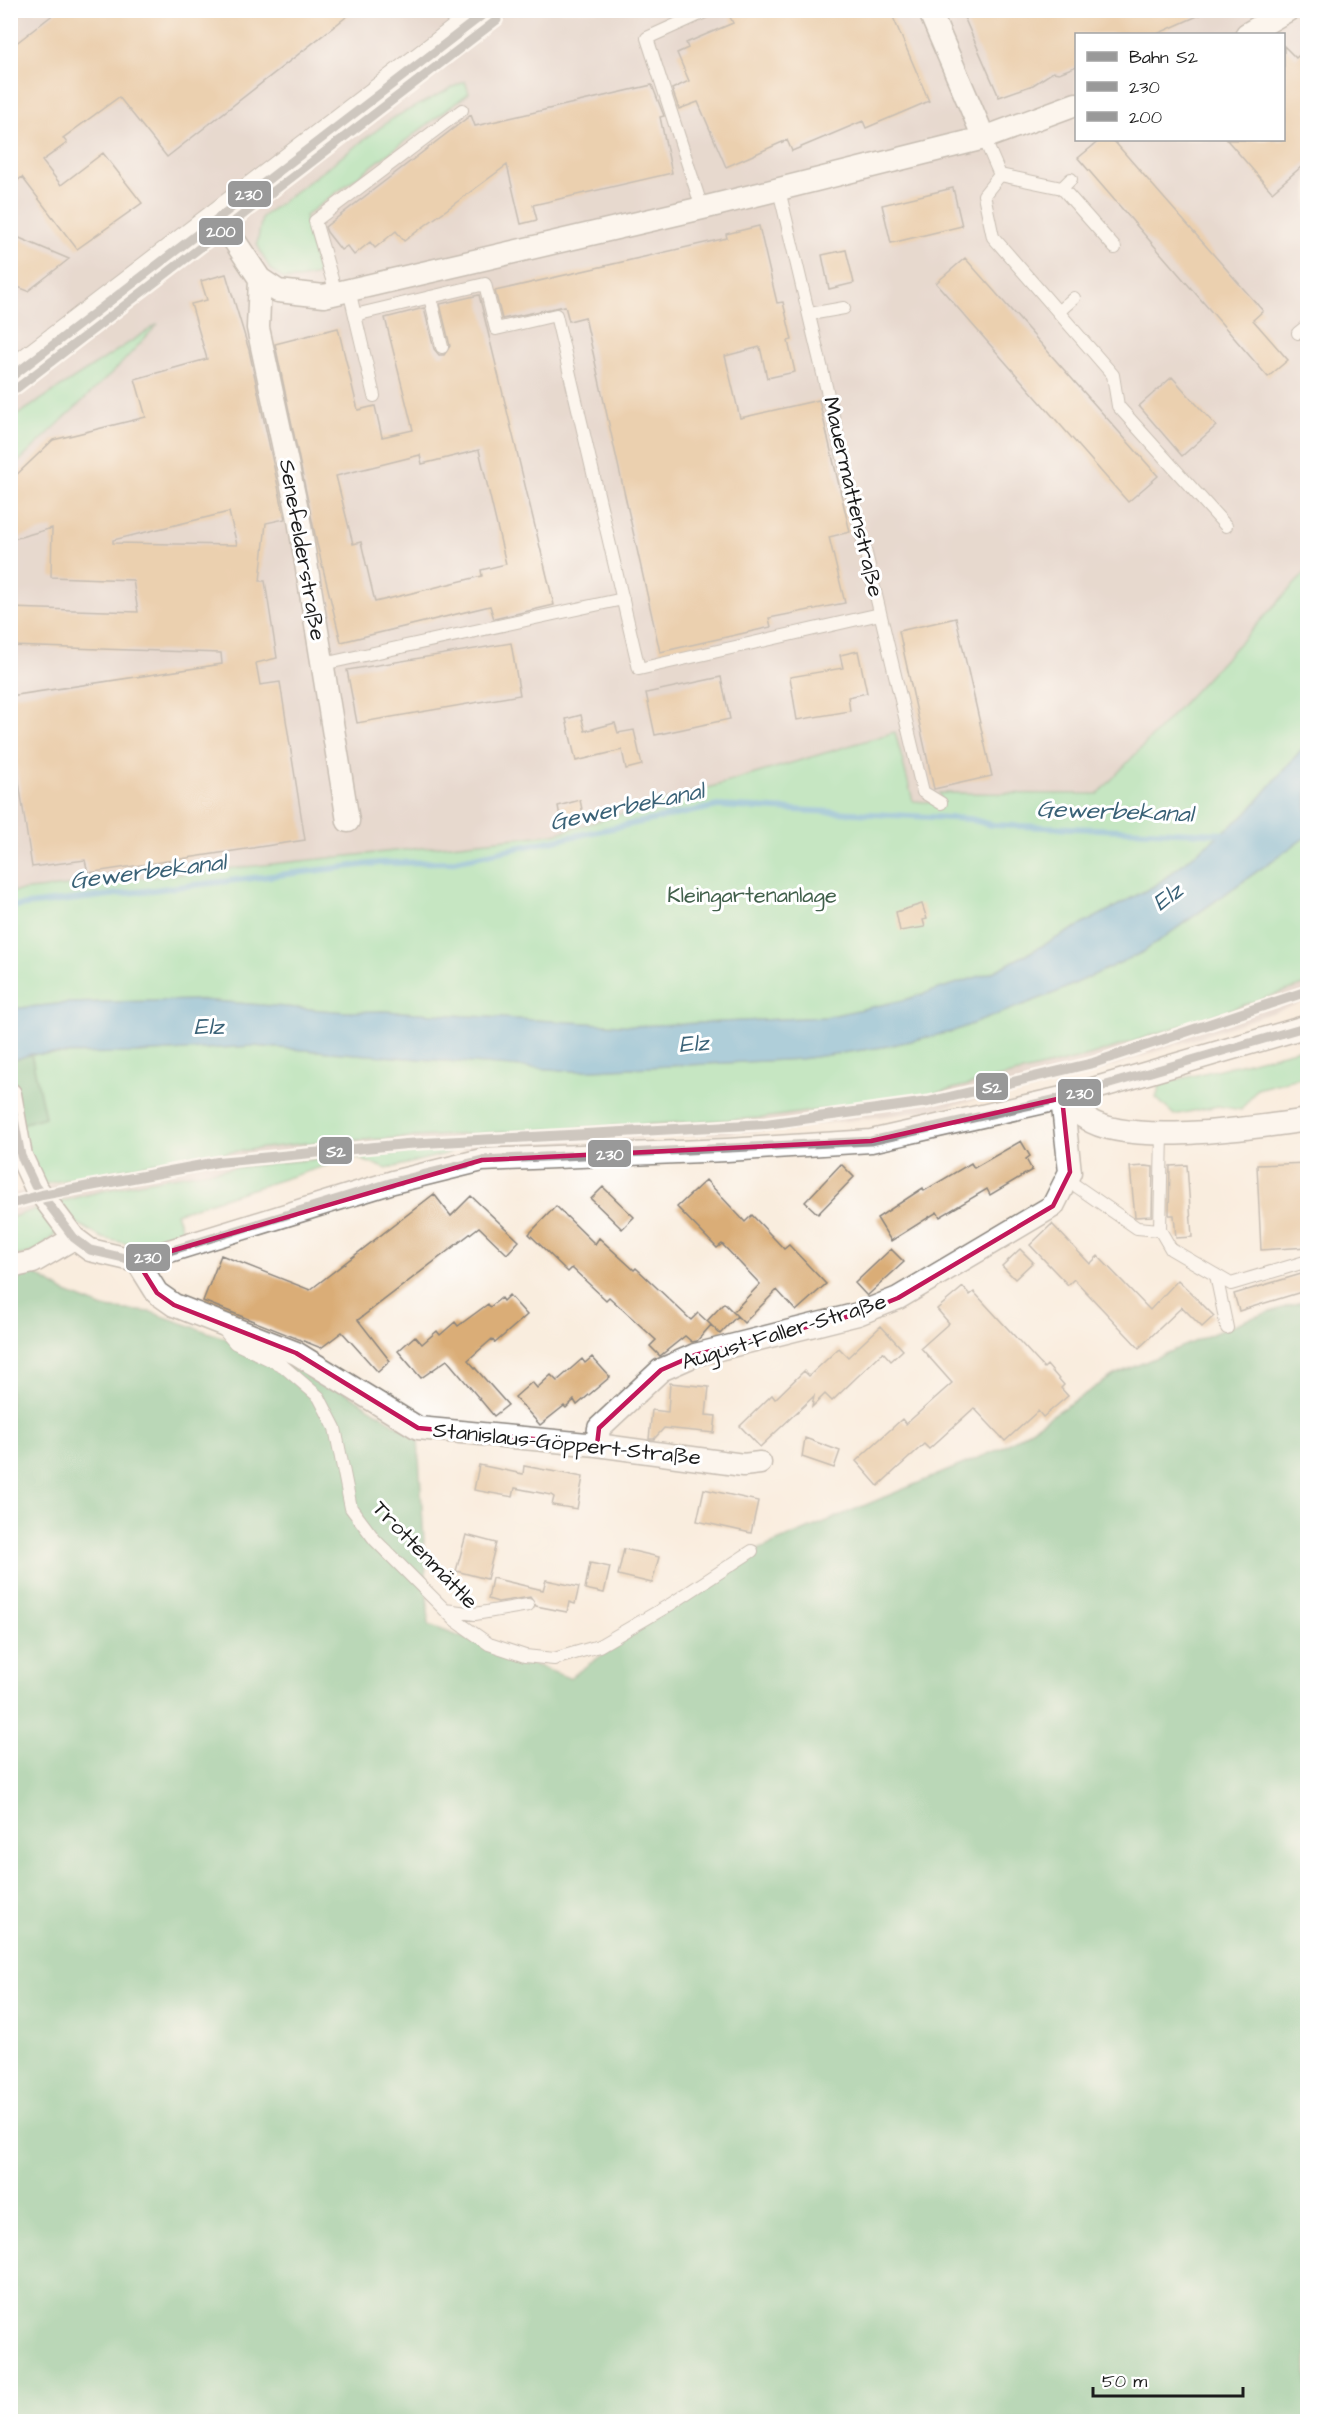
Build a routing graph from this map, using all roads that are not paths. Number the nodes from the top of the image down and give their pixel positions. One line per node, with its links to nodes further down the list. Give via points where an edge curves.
1 (490, 10): 14 (street)
2 (709, 10): 13 (lane, via 646,38 683,135)
3 (929, 10): 8 (street)
4 (1288, 10): 5 (street)
5 (1249, 33)
6 (1075, 106): 8 (street)
7 (462, 110): 19 (lane, via 315,221)
8 (984, 138): 9 (lane); 12 (street)
9 (1000, 175): 11 (lane); 16 (lane, via 984,195 993,237)
10 (1071, 179): 11 (lane)
11 (1062, 188): 15 (lane)
12 (778, 190): 13 (street); 24 (lane, Mauermattenstraße)
13 (702, 208): 19 (street, via 631,232)
14 (220, 219): 18 (street); 27 (street)
15 (1115, 248)
16 (1019, 267): 17 (lane); 23 (lane)
17 (1009, 276)
18 (260, 279): 19 (street, via 289,293 324,296); 32 (street, Senefelderstraße, via 258,328 298,514)
19 (342, 291): 25 (lane)
20 (430, 297): 25 (lane); 26 (lane); 30 (lane, via 485,284 496,329 556,315)
21 (1074, 298): 23 (lane)
22 (844, 308): 24 (lane)
23 (1058, 312): 29 (lane, via 1113,375 1118,406)
24 (810, 314): 31 (lane, Mauermattenstraße)
25 (355, 315): 28 (lane)
26 (442, 347)
27 (10, 378)
28 (374, 396)
29 (1226, 526)
30 (623, 599): 31 (lane, via 639,669); 32 (lane)
31 (880, 614): 33 (lane, Mauermattenstraße, via 923,792)
32 (322, 664): 34 (street, Senefelderstraße)
33 (938, 801)
34 (348, 821)
35 (1308, 1026): 37 (street)
36 (10, 1094): 39 (street)
37 (1062, 1098): 40 (street, via 1088,1120 1121,1130); 41 (street, August-Faller-Straße, via 1070,1172); 44 (street, via 871,1140 482,1160 393,1182)
38 (1308, 1120): 40 (street, via 1219,1133)
39 (13, 1122): 43 (street, via 21,1156 35,1186)
40 (1162, 1131): 42 (lane)
41 (1066, 1179): 42 (lane, via 1137,1228); 50 (street, August-Faller-Straße, via 1053,1206 898,1298 858,1314 695,1355 661,1370 599,1428)
42 (1160, 1230): 47 (lane, via 1171,1250)
43 (74, 1238): 44 (street, via 90,1250); 46 (street, via 33,1262)
44 (137, 1261): 48 (street, Stanislaus-Göppert-Straße, via 157,1293 174,1305)
45 (1308, 1261): 47 (lane, via 1231,1284)
46 (10, 1267)
47 (1216, 1275): 49 (lane)
48 (217, 1322): 50 (street, Stanislaus-Göppert-Straße, via 296,1353 417,1428); 54 (lane, Trottenmättle, via 235,1343 283,1366 319,1397 335,1428 351,1508 375,1540)
49 (1227, 1328)
50 (597, 1445): 51 (street, Stanislaus-Göppert-Straße, via 742,1465)
51 (760, 1462)
52 (752, 1551): 54 (lane, Trottenmättle, via 599,1646 554,1659 525,1656 489,1644)
53 (528, 1605): 54 (lane, via 475,1614)
54 (445, 1610)

